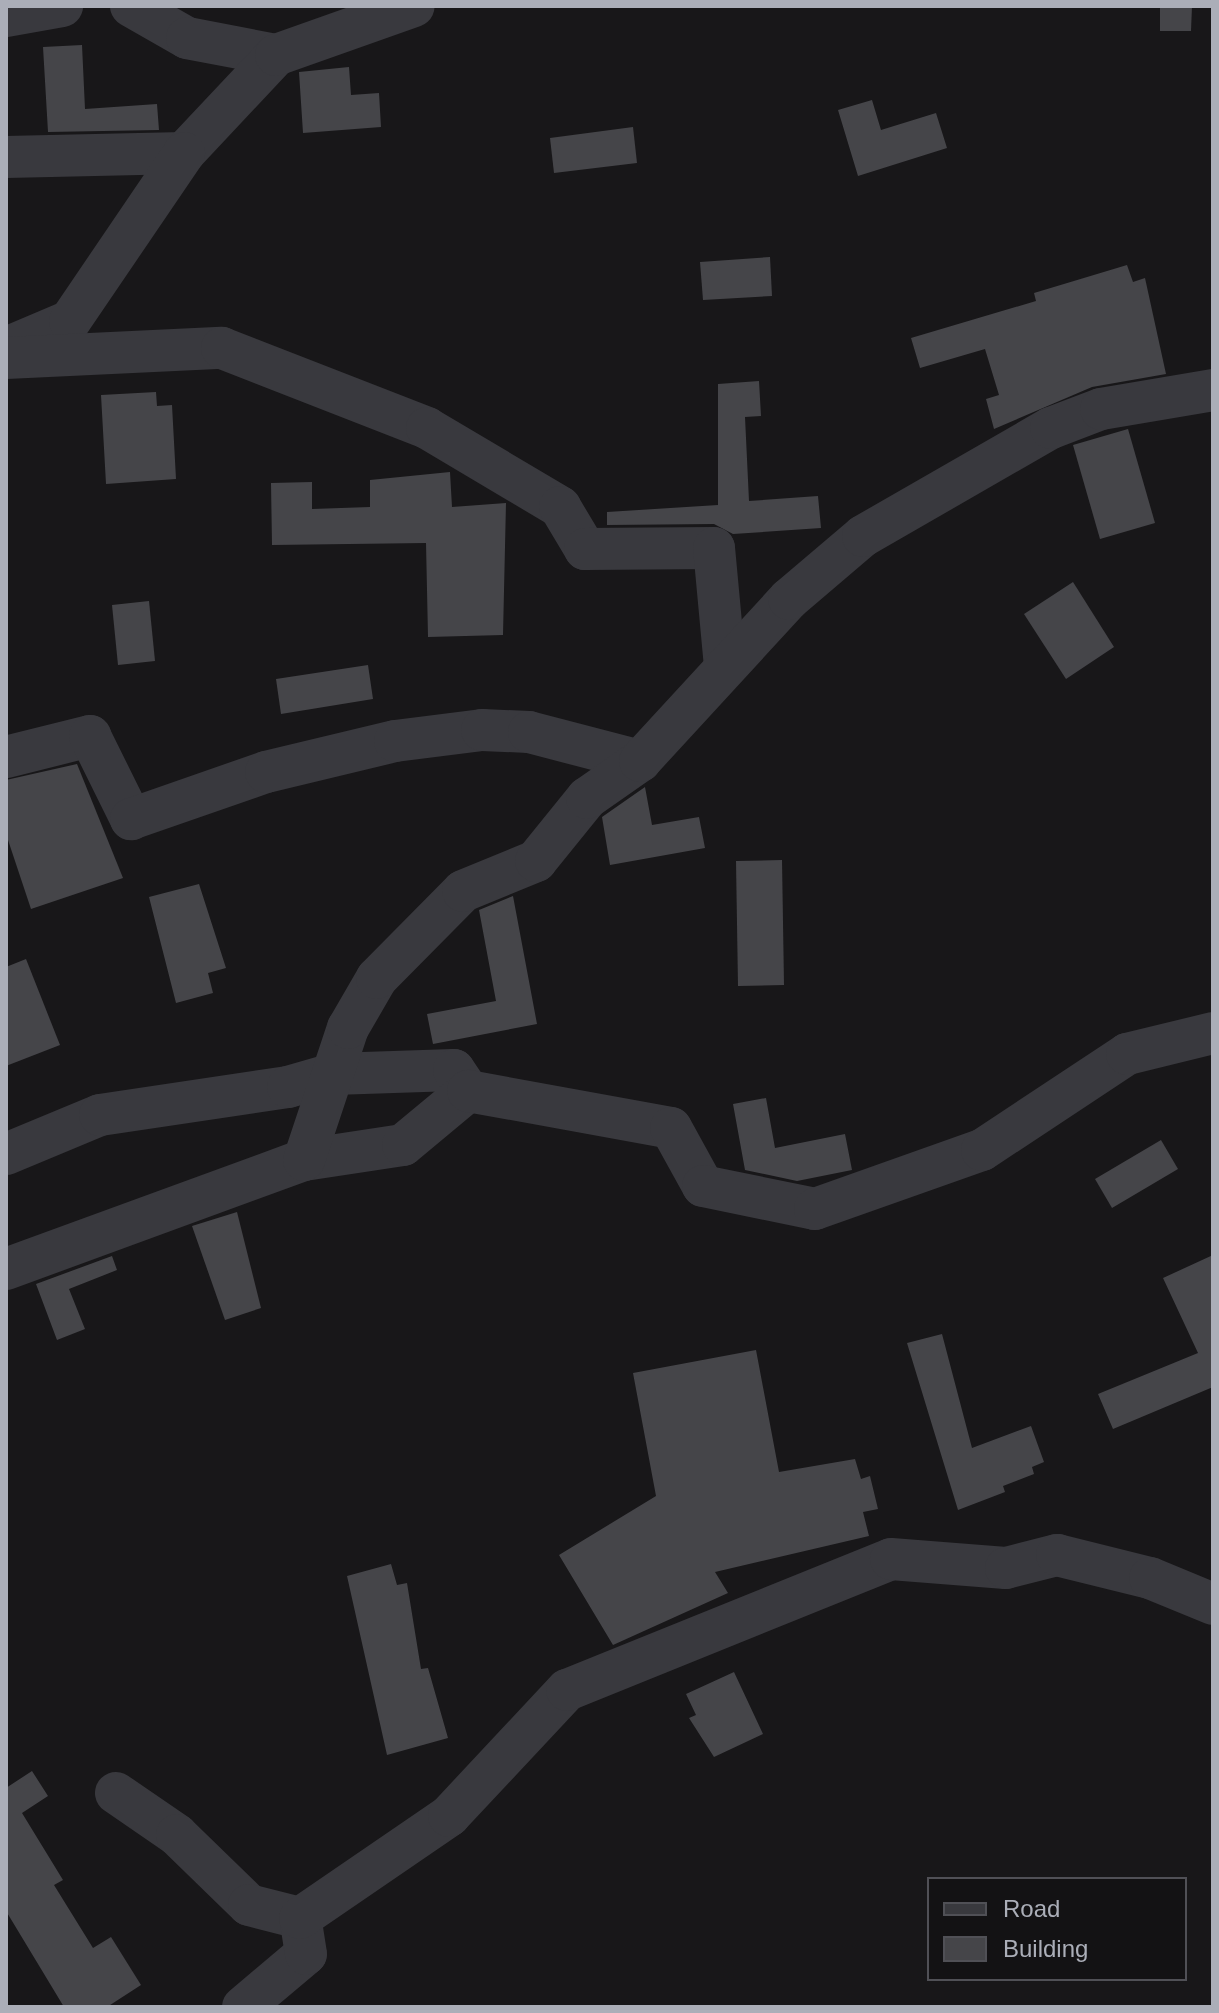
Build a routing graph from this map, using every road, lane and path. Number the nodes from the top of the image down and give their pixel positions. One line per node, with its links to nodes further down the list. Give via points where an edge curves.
1 (62, 6): 4 (street)
2 (131, 6): 5 (street, via 187,38)
3 (414, 6): 5 (street)
4 (6, 16)
5 (276, 55): 6 (street)
6 (184, 153): 7 (street); 8 (street, via 70,321)
7 (6, 157)
8 (6, 348)
9 (6, 358): 11 (street, via 222,348 427,428 560,507 585,549 714,548)
10 (1213, 390): 11 (street, via 1101,409 1051,428 863,536)
11 (725, 666): 13 (street)
12 (6, 757): 13 (street, via 90,736 131,819 280,768 395,741 482,730 529,732)
13 (640, 761): 15 (street, via 587,798 536,861 448,904 377,978 348,1028)
14 (1213, 1033): 16 (street, via 1127,1054 982,1150 815,1209 703,1186 671,1128)
15 (333, 1074): 16 (street, via 454,1070); 17 (street, via 288,1087 100,1115); 18 (street)
16 (468, 1091): 18 (street, via 403,1145)
17 (6, 1154)
18 (304, 1160): 19 (street)
19 (6, 1269)
20 (1213, 1604): 22 (street, via 1150,1578 1057,1555 1006,1568 891,1559 567,1690 449,1816)
21 (116, 1793): 22 (street, via 177,1835 249,1905)
22 (300, 1918): 23 (street, via 306,1954)
23 (243, 2007)

